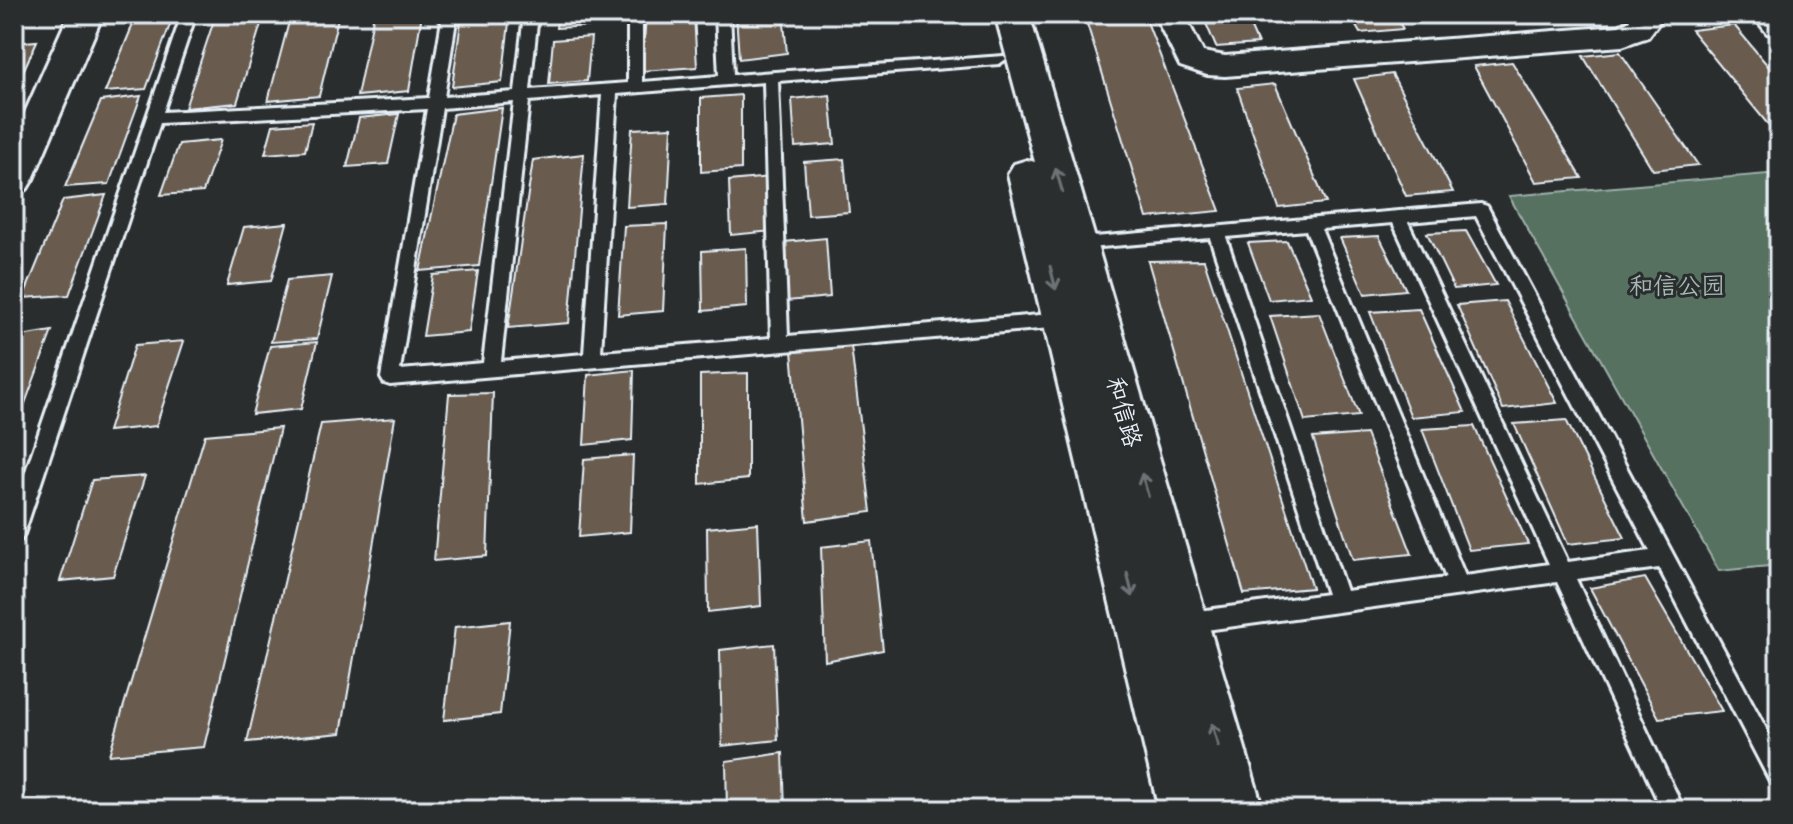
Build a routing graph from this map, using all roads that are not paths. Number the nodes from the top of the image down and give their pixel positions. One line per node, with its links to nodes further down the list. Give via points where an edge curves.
1 (86, 14): 21 (street)
2 (189, 14): 20 (lane)
3 (450, 14): 19 (lane)
4 (531, 14): 18 (lane)
5 (635, 14): 16 (lane)
6 (723, 14): 15 (lane)
7 (982, 14): 13 (street, 和信路)
8 (1012, 14): 25 (street, 和信路, one-way to 8)
9 (1169, 14): 10 (street, via 1191,59 1225,66 1622,36 1638,30 1645,21)
10 (1642, 14)
11 (1769, 14): 12 (street)
12 (1779, 25)
13 (999, 59): 14 (lane); 26 (street, 和信路, one-way to 26)
14 (771, 77): 15 (lane); 27 (lane)
15 (726, 80): 16 (lane)
16 (635, 87): 17 (lane)
17 (610, 89): 18 (lane); 28 (lane)
18 (522, 96): 19 (lane); 29 (lane)
19 (435, 103): 20 (lane); 29 (lane, via 390,378)
20 (156, 118): 30 (lane)
21 (14, 179)
22 (1398, 217): 23 (lane); 31 (lane, via 1481,210); 32 (lane)
23 (1311, 224): 24 (lane); 33 (lane)
24 (1216, 232): 25 (lane); 34 (lane)
25 (1077, 243): 35 (street, 和信路, one-way to 25)
26 (1063, 320): 27 (lane); 37 (street, 和信路, one-way to 37)
27 (780, 344): 28 (lane)
28 (592, 361): 29 (lane)
29 (491, 370)
30 (14, 534)
31 (1664, 558): 32 (lane); 36 (lane)
32 (1562, 572): 33 (lane); 39 (lane)
33 (1459, 586): 34 (lane)
34 (1340, 602): 35 (lane)
35 (1184, 623): 38 (street, 和信路, one-way to 35)
36 (1779, 775)
37 (1186, 810)
38 (1236, 810)
39 (1673, 810)

